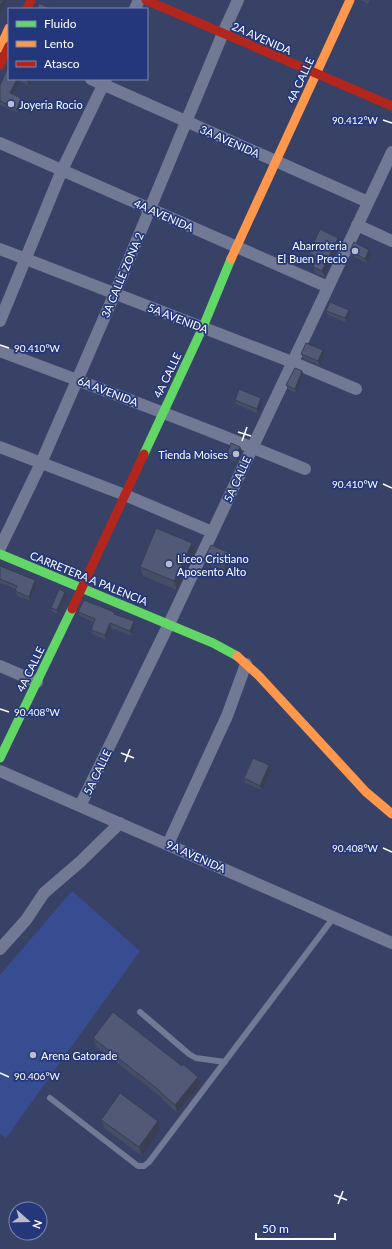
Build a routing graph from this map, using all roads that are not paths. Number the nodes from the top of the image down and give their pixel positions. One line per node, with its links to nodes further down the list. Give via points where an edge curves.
1 (146, 0): 5 (street, 2A AVENIDA)
2 (238, 0): 5 (street, 3A CALLE ZONA 2)
3 (350, 0): 8 (street, 4A CALLE)
4 (8, 30): 6 (street)
5 (223, 33): 8 (street, 2A AVENIDA); 11 (street, 3A CALLE ZONA 2)
6 (3, 43): 7 (street)
7 (0, 65)
8 (317, 74): 10 (street, 2A AVENIDA); 14 (street, 4A CALLE)
9 (104, 82): 11 (street, 3A AVENIDA); 15 (street)
10 (392, 106)
11 (186, 121): 14 (street, 3A AVENIDA); 17 (street, 3A CALLE ZONA 2)
12 (0, 143): 15 (street, 4A AVENIDA)
13 (392, 152): 16 (street, 5A CALLE)
14 (276, 161): 16 (street, 3A AVENIDA); 20 (street, 4A CALLE)
15 (62, 170): 17 (street, 4A AVENIDA); 22 (street)
16 (368, 202): 18 (street, 5A CALLE)
17 (149, 208): 20 (street, 4A AVENIDA); 24 (street, 3A CALLE ZONA 2)
18 (357, 225): 19 (street); 23 (street, 5A CALLE)
19 (392, 241)
20 (237, 246): 23 (street, 4A AVENIDA); 26 (street, 4A CALLE)
21 (0, 249): 22 (street, 5A AVENIDA)
22 (25, 259): 24 (street, 5A AVENIDA); 25 (street)
23 (328, 286): 28 (street, 5A CALLE)
24 (115, 293): 26 (street, 5A AVENIDA); 29 (street, 3A CALLE ZONA 2)
25 (0, 321)
26 (203, 327): 28 (street, 5A AVENIDA); 31 (street, 4A CALLE)
27 (0, 351): 29 (street, 6A AVENIDA)
28 (292, 362): 30 (street, 5A AVENIDA); 33 (street, 5A CALLE)
29 (77, 379): 31 (street, 6A AVENIDA); 34 (street, 3A CALLE ZONA 2)
30 (356, 389)
31 (162, 412): 33 (street, 6A AVENIDA); 36 (street, 4A CALLE)
32 (0, 447): 34 (street)
33 (252, 447): 35 (street, 6A AVENIDA); 37 (street, 5A CALLE)
34 (40, 463): 36 (street); 38 (street, 3A CALLE ZONA 2)
35 (305, 469)
36 (125, 495): 37 (street); 40 (street, 4A CALLE)
37 (212, 532): 41 (street, 5A CALLE)
38 (0, 548)
39 (0, 554): 40 (street, CARRETERA A PALENCIA)
40 (82, 588): 41 (street, CARRETERA A PALENCIA); 44 (street, 4A CALLE)
41 (169, 624): 42 (street, CARRETERA A PALENCIA, via 214,643 235,654); 47 (street, 5A CALLE)
42 (246, 664): 48 (street, CARRETERA A PALENCIA, via 366,792); 50 (street, via 227,716)
43 (0, 666): 44 (street)
44 (37, 682): 45 (street, 4A CALLE)
45 (0, 758)
46 (0, 771): 47 (street, 9A AVENIDA)
47 (80, 806): 49 (street, 9A AVENIDA)
48 (392, 814)
49 (120, 823): 50 (street, 9A AVENIDA); 53 (street, via 44,893 26,920)
50 (168, 844): 51 (street, 9A AVENIDA)
51 (334, 917): 52 (street, 9A AVENIDA); 55 (lane)
52 (392, 943)
53 (0, 949)
54 (140, 1012): 55 (lane, via 189,1054 196,1058)
55 (224, 1062): 56 (lane, via 144,1166 138,1166)
56 (50, 1098)

